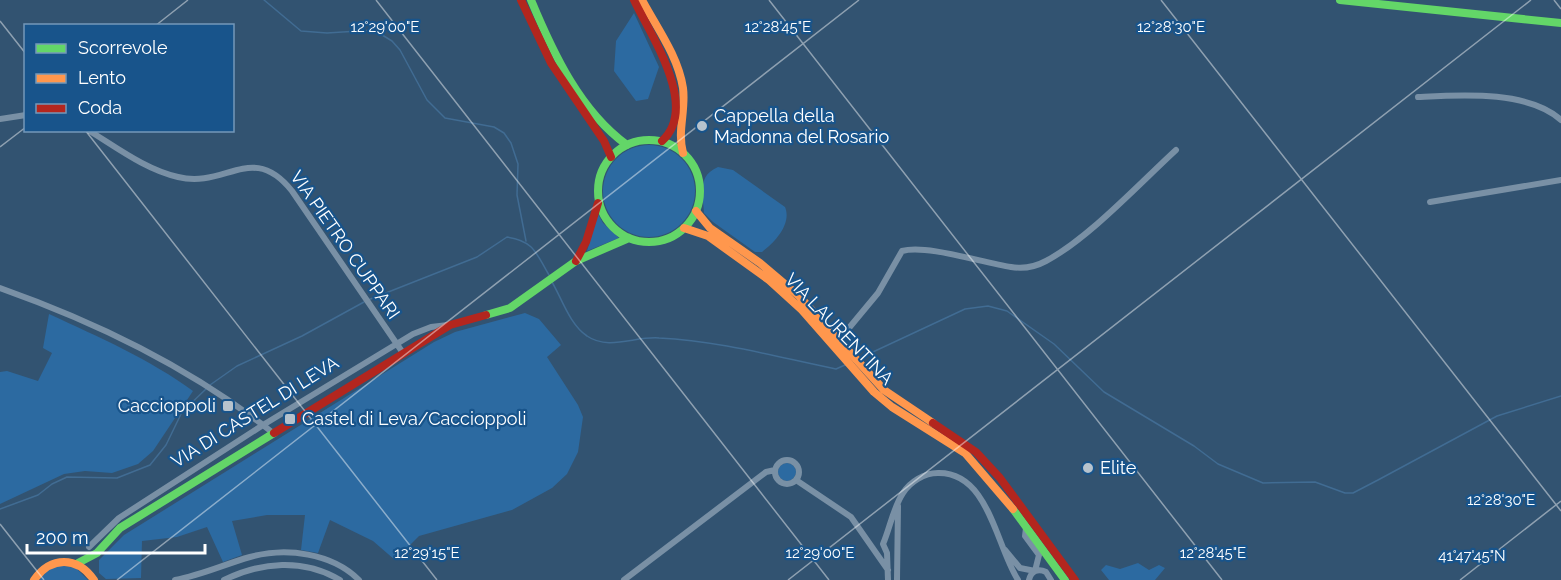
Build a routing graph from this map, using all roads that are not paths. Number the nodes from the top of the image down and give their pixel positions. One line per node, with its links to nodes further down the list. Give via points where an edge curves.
1 (521, 0): 17 (main road, via 551,63)
2 (531, 0): 14 (main road, via 578,89 610,133)
3 (634, 0): 13 (main road, via 675,90 671,129)
4 (642, 0): 16 (main road, via 682,84 680,136)
5 (1340, 0): 6 (main road)
6 (1424, 4): 7 (main road)
7 (1561, 23)
8 (1418, 96): 11 (street, via 1498,97 1539,106)
9 (24, 115): 10 (street)
10 (0, 118)
11 (1561, 120)
12 (91, 132): 28 (street, VIA PIETRO CUPPARI, via 160,172 181,178 209,177 249,168 268,170 292,191)
13 (662, 141): 14 (main road); 16 (main road)
14 (627, 145): 17 (main road)
15 (1176, 150): 27 (street, via 1079,237 1036,265 1013,267 902,251 878,292)
16 (684, 153): 21 (main road, via 695,168 699,183)
17 (611, 157): 19 (main road, via 599,178)
18 (1561, 180): 20 (street)
19 (599, 201): 23 (main road, via 609,223); 24 (main road)
20 (1430, 202)
21 (696, 211): 22 (main road); 27 (main road, VIA LAURENTINA, via 710,228 784,283)
22 (684, 228): 23 (main road, via 657,241); 30 (main road, VIA LAURENTINA, via 708,236 770,280)
23 (629, 238): 24 (main road)
24 (576, 261): 26 (main road, VIA DI CASTEL DI LEVA, via 510,308)
25 (0, 288): 31 (street, via 150,353)
26 (450, 325): 28 (street, VIA DI CASTEL DI LEVA, via 426,328); 29 (main road, VIA DI CASTEL DI LEVA)
27 (839, 340): 30 (main road, VIA LAURENTINA)
28 (396, 343): 29 (street, VIA PIETRO CUPPARI); 31 (street, VIA DI CASTEL DI LEVA)
29 (403, 353): 32 (main road, VIA DI CASTEL DI LEVA)
30 (852, 362): 36 (main road, VIA LAURENTINA, via 892,407 965,453 988,476); 61 (main road, VIA LAURENTINA, via 892,397 976,452 1000,478)
31 (263, 425): 32 (street); 42 (street, VIA DI CASTEL DI LEVA, via 119,518)
32 (273, 433): 42 (main road, VIA DI CASTEL DI LEVA, via 120,528)
33 (775, 470): 34 (street, via 776,478 783,483); 34 (street, via 778,463 790,460 798,469); 54 (street, via 766,472)
34 (796, 480): 37 (street, via 842,509)
35 (898, 502): 38 (street); 39 (street); 41 (street, via 907,487 926,475 938,472 957,476 979,494)
36 (1026, 528): 46 (street, via 1024,536 1039,555); 60 (main road, VIA LAURENTINA)
37 (868, 541): 38 (street, via 874,545); 40 (street)
38 (884, 541): 39 (street, via 893,537); 43 (street)
39 (899, 543): 44 (street)
40 (872, 549): 43 (street); 47 (street)
41 (1004, 549): 46 (street, via 1020,568); 57 (street)
42 (93, 550): 45 (main road, VIA DI CASTEL DI LEVA); 48 (main road, VIA DI CASTEL DI LEVA)
43 (887, 553): 44 (street); 47 (street)
44 (899, 554): 56 (street)
45 (78, 563): 48 (main road); 49 (main road, via 54,562 40,570)
46 (1035, 571): 58 (street); 59 (street, via 1046,572)
47 (889, 572): 55 (street)
48 (94, 579)
49 (34, 580)
50 (175, 580): 53 (street, via 250,557 286,553 328,560)
51 (224, 580): 52 (street, via 253,569 284,565 311,568)
52 (340, 580)
53 (359, 580)
54 (624, 580)
55 (888, 580)
56 (897, 580)
57 (1018, 580)
58 (1029, 580)
59 (1051, 580)
60 (1065, 580)
61 (1075, 580)

